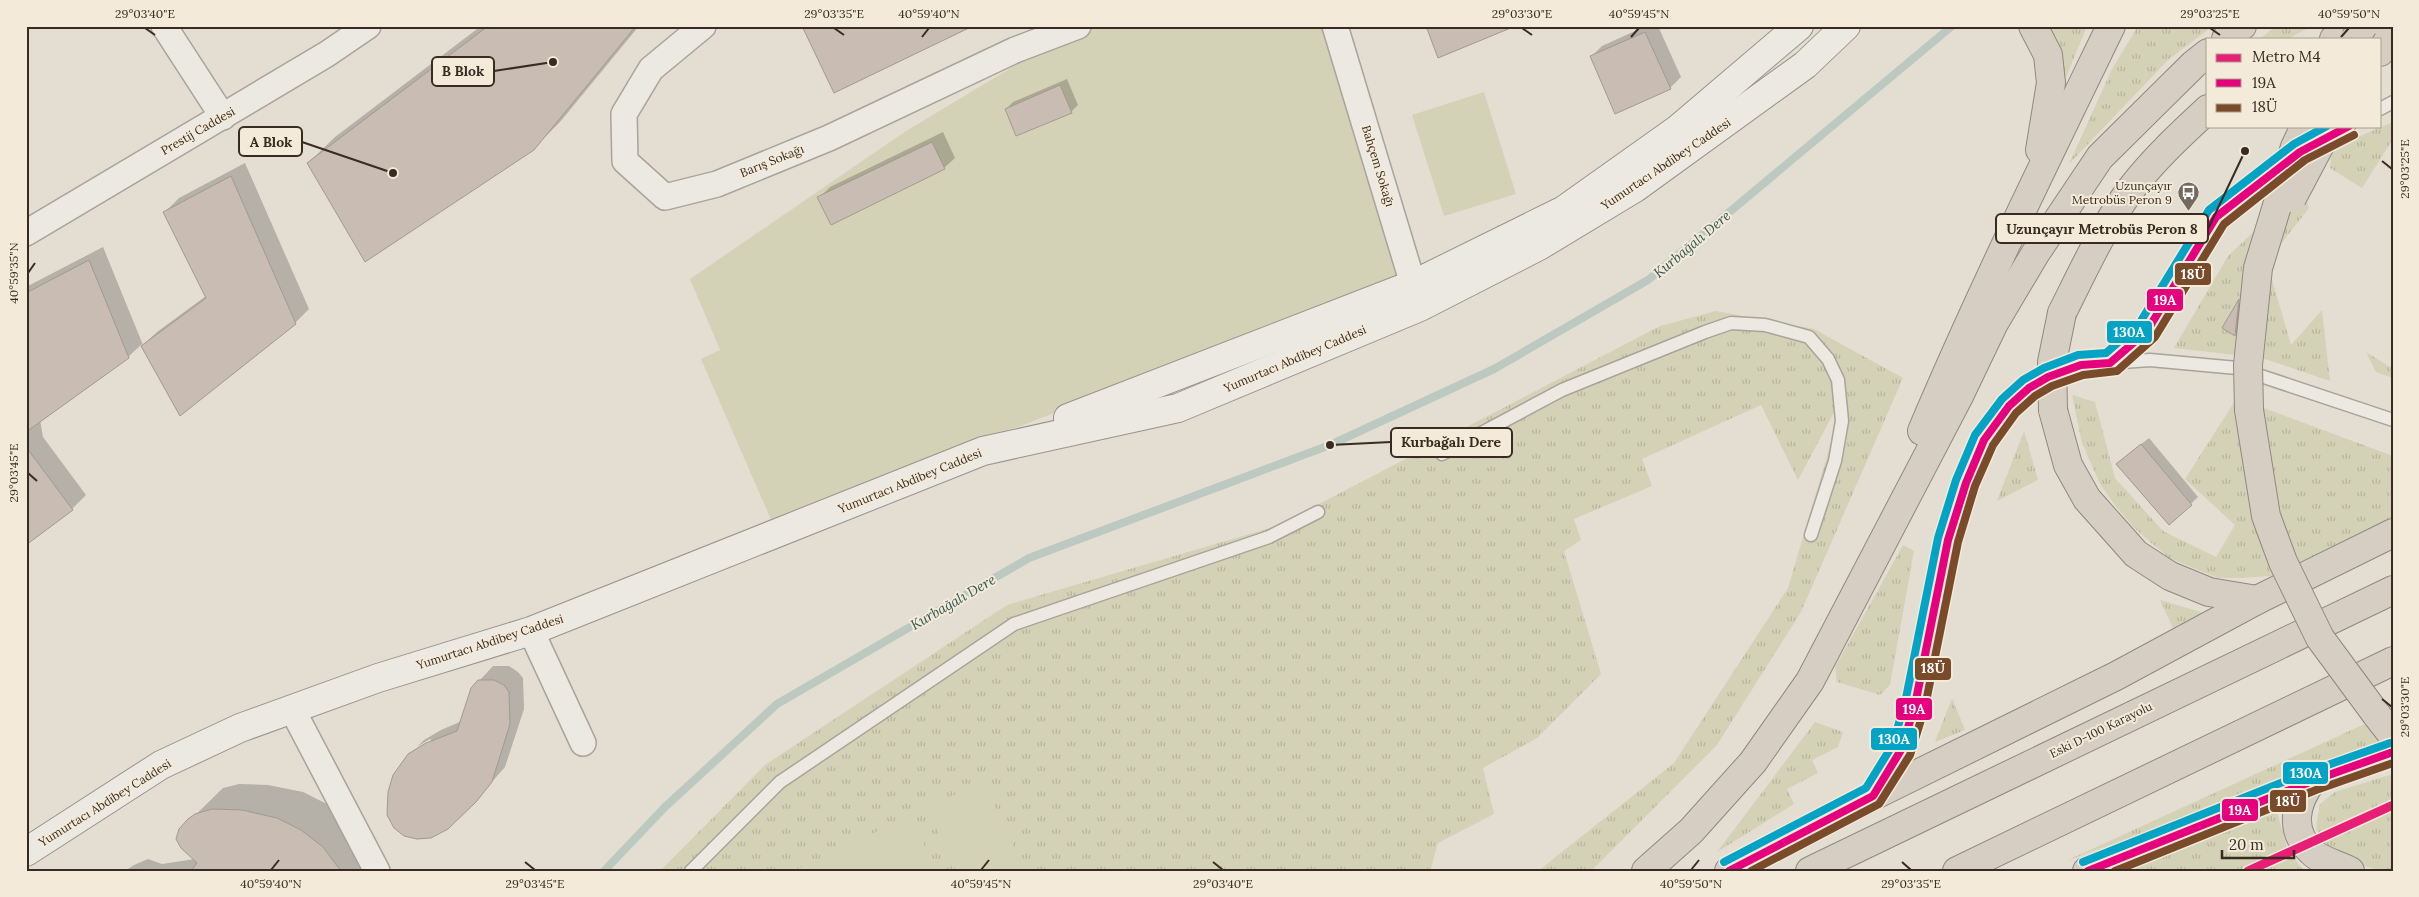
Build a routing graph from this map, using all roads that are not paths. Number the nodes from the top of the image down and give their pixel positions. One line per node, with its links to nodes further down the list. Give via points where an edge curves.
1 (164, 26): 20 (street)
2 (368, 26): 20 (street, Prestij Caddesi)
3 (703, 26): 4 (street, Barış Sokağı, via 651,69 624,114 625,161 665,198 717,184 821,142 1015,50)
4 (1078, 26)
5 (1335, 26): 27 (street, Bahçem Sokağı)
6 (1799, 26): 27 (main road, via 1678,129 1564,210)
7 (1846, 26): 27 (main road, Yumurtacı Abdibey Caddesi, via 1805,65 1635,188 1538,246)
8 (2033, 26): 24 (highway, via 2048,55 2052,83)
9 (2111, 26): 24 (highway)
10 (2242, 26): 14 (highway)
11 (2363, 26): 16 (highway, bridge)
12 (2368, 26): 15 (highway)
13 (2393, 35): 17 (highway)
14 (2227, 38)
15 (2337, 38)
16 (2356, 38)
17 (2382, 49)
18 (2206, 55): 35 (highway, via 2100,157 2035,254 1994,323)
19 (2206, 111): 36 (highway, bridge, via 2131,189 2092,252 2062,313 2052,362 2053,410 2068,465 2082,490 2136,554 2170,576 2209,592)
20 (223, 117): 25 (street, Prestij Caddesi)
21 (2304, 128): 26 (highway, bridge, via 2295,147)
22 (2329, 128): 26 (highway, bridge)
23 (2345, 128): 28 (lane, via 2300,152 2216,217 2147,331)
24 (2035, 182): 35 (highway, via 1958,346)
25 (26, 233)
26 (2266, 246): 41 (highway, bridge, via 2258,268 2248,365 2249,410 2266,516 2283,562 2320,638)
27 (1417, 296): 37 (main road, Yumurtacı Abdibey Caddesi, via 1178,408 983,452)
28 (2110, 363): 29 (lane, via 2150,360 2237,368); 47 (lane, via 2081,365 2028,388 2009,406 1984,440 1948,540 1915,705 1901,750)
29 (2393, 420)
30 (1442, 454): 33 (lane, via 1562,390 1705,332 1731,322 1765,325 1809,337 1828,359 1838,380 1842,421 1835,462)
31 (1318, 512): 50 (lane, via 1269,538 1014,624 780,782)
32 (2393, 533): 36 (highway)
33 (1811, 535)
34 (2393, 590): 53 (highway, Eski D-100 Karayolu)
35 (1855, 592): 51 (highway, via 1810,681 1753,762 1691,831)
36 (2257, 600): 47 (highway, via 2116,676)
37 (531, 631): 40 (main road, Yumurtacı Abdibey Caddesi, via 378,678); 44 (street)
38 (2393, 661): 42 (highway)
39 (2393, 680): 42 (highway)
40 (292, 709): 48 (main road, Yumurtacı Abdibey Caddesi, via 240,728 161,766); 49 (street)
41 (2384, 721): 43 (highway)
42 (2268, 722): 54 (highway)
43 (2393, 736)
44 (583, 743)
45 (2393, 752): 46 (highway)
46 (2312, 781): 55 (highway); 56 (highway, via 2301,799 2295,821 2302,838 2312,852)
47 (1873, 796): 52 (highway)
48 (26, 852)
49 (377, 871)
50 (691, 871)
51 (1646, 871)
52 (1729, 871)
53 (1810, 871)
54 (1957, 871)
55 (2087, 871)
56 (2350, 871)

